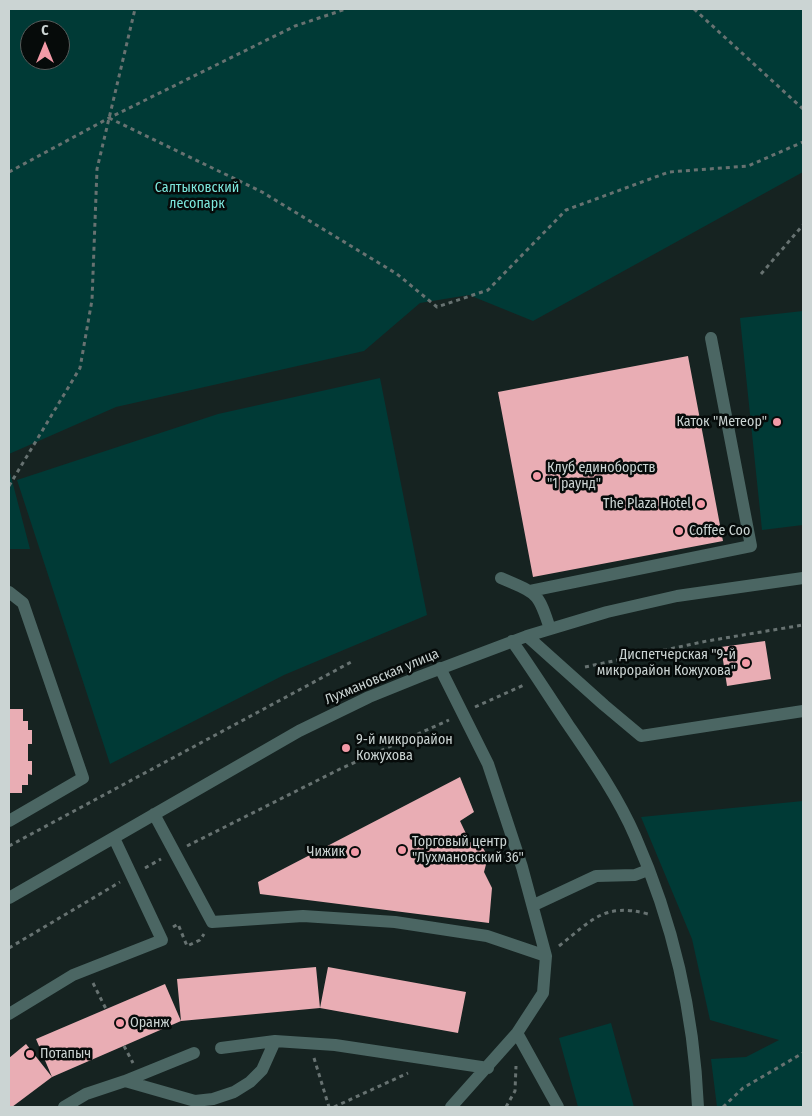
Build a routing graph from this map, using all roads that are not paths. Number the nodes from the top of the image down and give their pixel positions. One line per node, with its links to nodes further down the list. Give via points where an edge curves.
1 (711, 338): 4 (street, via 751,546)
2 (501, 578): 4 (street)
3 (803, 578): 6 (street, Лухмановская улица, via 677,596)
4 (530, 591): 6 (street, via 541,600)
5 (9, 592): 12 (street, via 23,603 83,778)
6 (550, 629): 7 (street, Лухмановская улица)
7 (527, 636): 8 (street, Лухмановская улица); 10 (street, via 641,736)
8 (512, 641): 9 (street, Лухмановская улица); 14 (street, via 599,769 635,835)
9 (440, 668): 11 (street, Лухмановская улица, via 369,697 300,731); 16 (street, via 488,764)
10 (803, 711)
11 (154, 814): 13 (street, Лухмановская улица); 17 (street, via 212,922 303,916 395,922 487,936)
12 (9, 820)
13 (114, 838): 15 (street, Лухмановская улица); 18 (street, via 162,940 72,975)
14 (648, 870): 16 (street, via 636,875 596,876); 28 (street, via 668,920 691,1032)
15 (9, 898)
16 (534, 905): 17 (street)
17 (546, 956): 19 (street, via 543,993)
18 (9, 1014)
19 (517, 1033): 23 (street); 27 (street)
20 (275, 1041): 21 (street); 23 (street, via 335,1045); 24 (street, via 262,1070 250,1082 213,1099 195,1101)
21 (222, 1048)
22 (194, 1053): 24 (street)
23 (488, 1068): 26 (street)
24 (124, 1081): 25 (street, via 86,1094)
25 (64, 1107)
26 (451, 1107)
27 (558, 1107)
28 (698, 1107)

